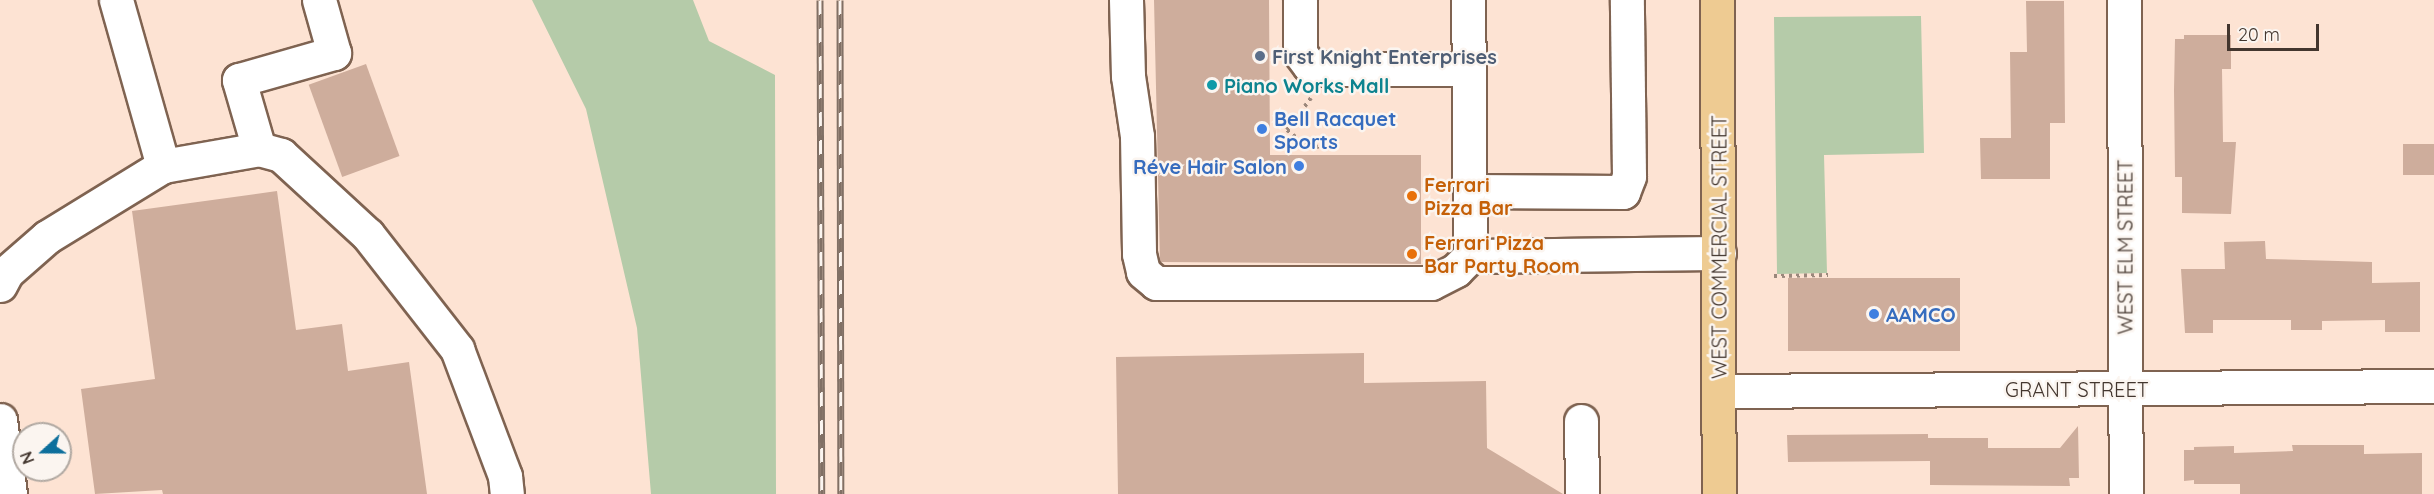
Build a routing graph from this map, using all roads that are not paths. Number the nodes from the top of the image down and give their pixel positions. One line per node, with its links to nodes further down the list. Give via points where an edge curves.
1 (116, 0): 11 (street)
2 (319, 0): 10 (street, via 334,53 239,80)
3 (1126, 0): 14 (street, via 1128,76 1137,136 1138,254 1143,272 1156,283 1431,283 1456,270)
4 (1300, 0): 9 (street, via 1300,53 1309,65 1333,69)
5 (1468, 0): 9 (street)
6 (1627, 0): 12 (street, via 1629,176 1623,192)
7 (1716, 0): 13 (main road, WEST COMMERCIAL STREET)
8 (2124, 0): 17 (street, WEST ELM STREET)
9 (1469, 69): 12 (street)
10 (259, 149): 11 (street); 22 (street, via 281,155 368,235 457,349 505,476)
11 (163, 166): 15 (street, via 47,237 7,272)
12 (1470, 191): 14 (street)
13 (1719, 253): 14 (street); 18 (main road, WEST COMMERCIAL STREET)
14 (1470, 256)
15 (0, 285)
16 (2434, 386): 17 (street, GRANT STREET)
17 (2125, 389): 18 (street, GRANT STREET); 25 (street, WEST ELM STREET)
18 (1720, 391): 24 (main road, WEST COMMERCIAL STREET)
19 (0, 420): 21 (street)
20 (1581, 421): 23 (street)
21 (10, 494)
22 (507, 494)
23 (1582, 494)
24 (1719, 494)
25 (2126, 494)

